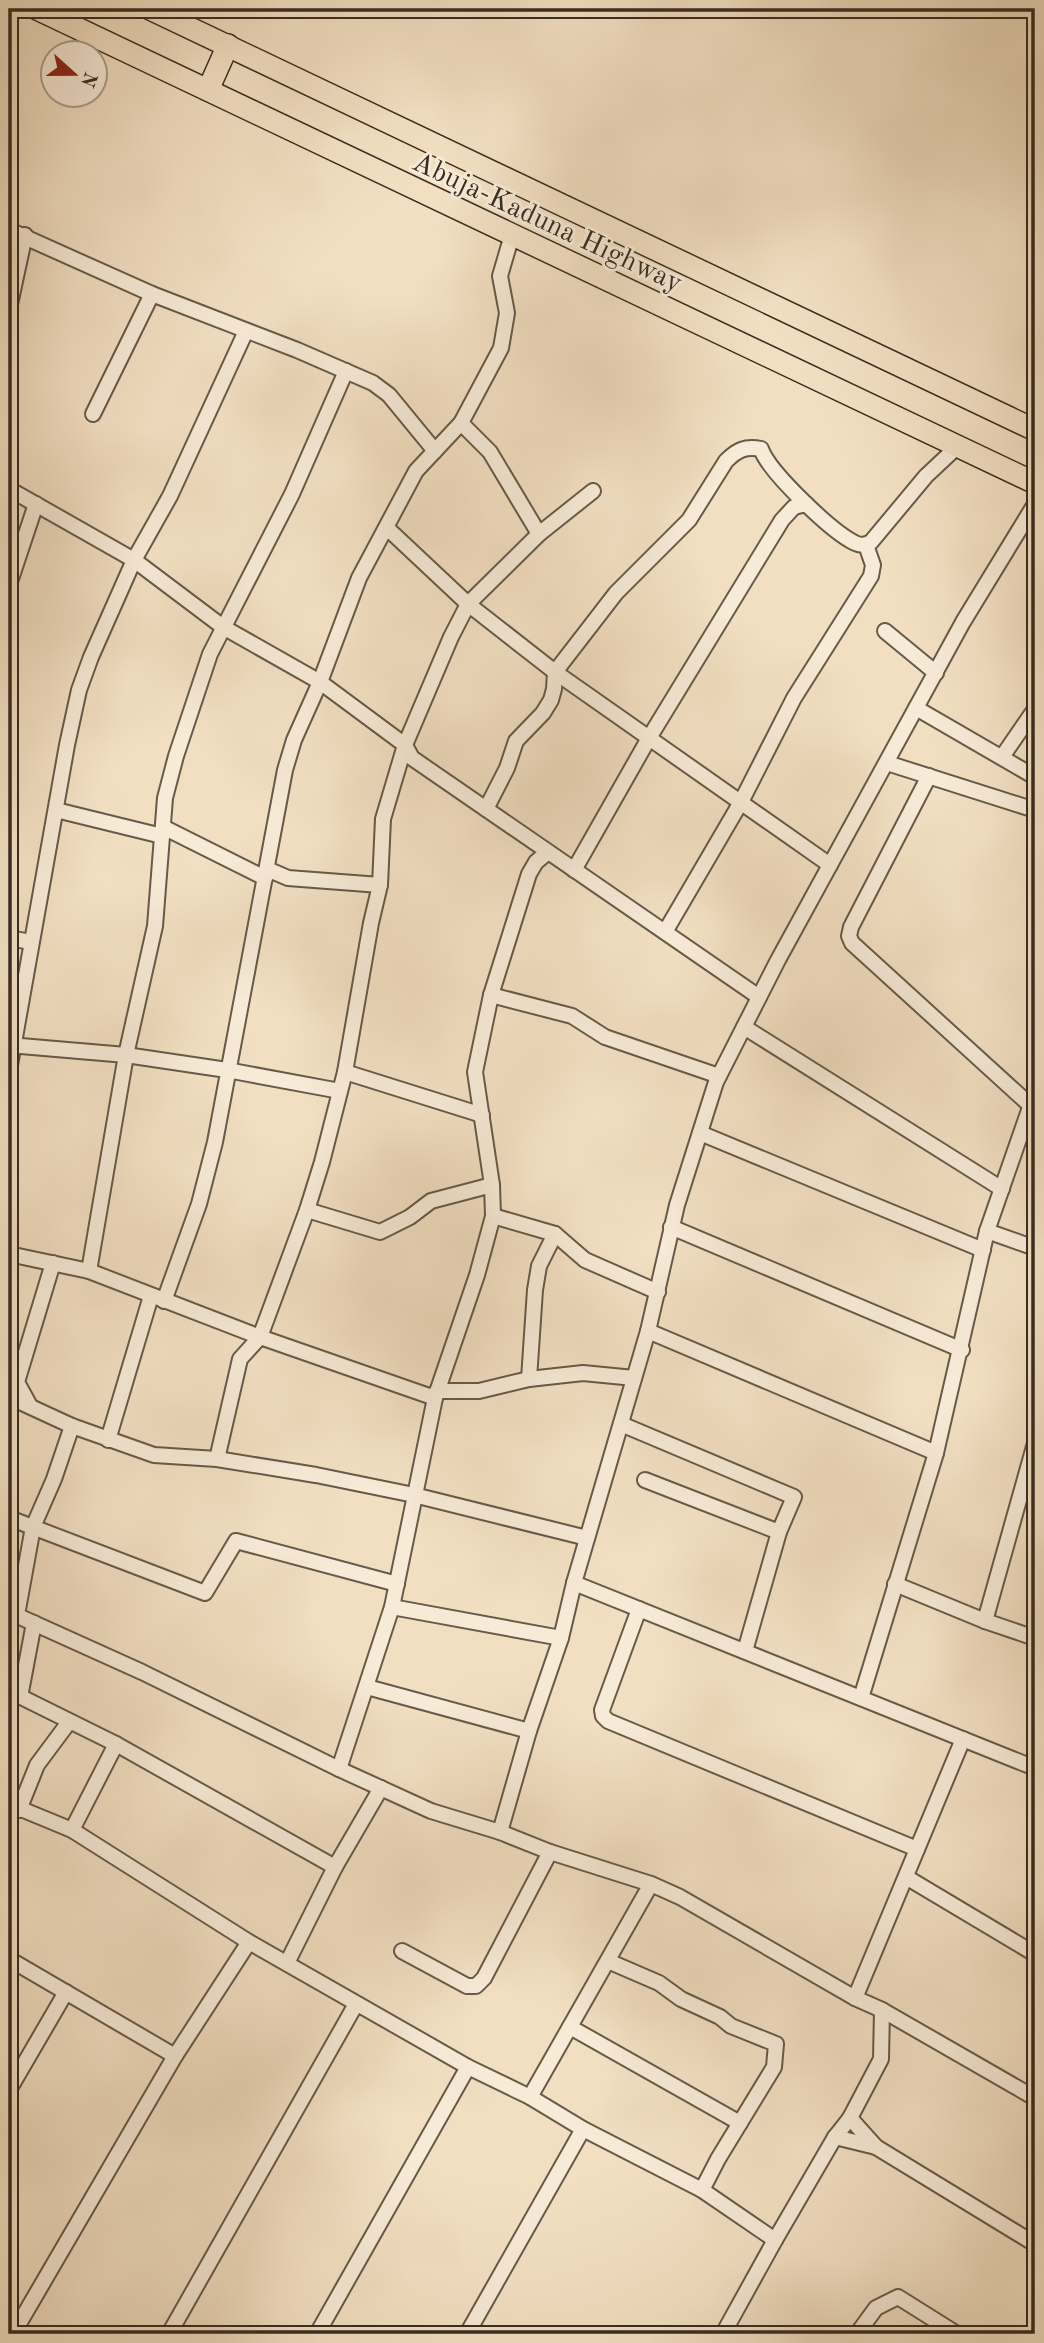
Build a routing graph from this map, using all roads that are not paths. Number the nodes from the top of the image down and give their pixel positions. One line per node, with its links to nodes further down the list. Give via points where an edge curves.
1 (37, 9): 4 (highway, Abuja-Kaduna Highway)
2 (150, 9): 3 (highway, Abuja-Kaduna Highway)
3 (228, 46): 4 (highway); 14 (highway, Abuja-Kaduna Highway)
4 (208, 90): 6 (highway, Abuja-Kaduna Highway)
5 (9, 230): 7 (street)
6 (512, 234): 13 (street, via 500,276 507,313 501,348); 15 (highway, Abuja-Kaduna Highway)
7 (25, 236): 8 (street); 9 (street)
8 (152, 293): 10 (street); 12 (street)
9 (9, 310)
10 (246, 331): 11 (street); 26 (street, via 170,496)
11 (346, 371): 16 (street, via 381,387); 29 (street, via 292,494)
12 (93, 414)
13 (461, 423): 16 (street); 24 (street, via 490,452)
14 (1035, 430)
15 (958, 446): 17 (highway, Abuja-Kaduna Highway); 25 (street)
16 (435, 451): 23 (street, via 416,471)
17 (1035, 483)
18 (9, 489): 20 (street)
19 (593, 491): 24 (street)
20 (36, 504): 26 (street); 27 (street)
21 (806, 504): 25 (street, via 853,542); 31 (street, via 766,462 761,449 742,448 734,453 689,520 616,593); 36 (street, via 794,507 782,520)
22 (1035, 504): 32 (street)
23 (387, 528): 28 (street); 33 (street, via 359,578)
24 (539, 534): 28 (street)
25 (866, 545): 42 (street, via 873,565 871,576 794,698)
26 (134, 560): 29 (street); 44 (street, via 79,690)
27 (9, 585)
28 (468, 604): 31 (street); 37 (street)
29 (223, 627): 33 (street); 46 (street, via 176,756 165,797)
30 (885, 631): 32 (street)
31 (555, 671): 36 (street); 43 (street, via 551,700 516,741)
32 (936, 673): 34 (street)
33 (320, 682): 37 (street); 50 (street, via 285,770)
34 (916, 708): 38 (street); 39 (street)
35 (1035, 709): 38 (street)
36 (649, 738): 42 (street); 49 (street)
37 (405, 745): 43 (street, via 412,758); 51 (street, via 383,819)
38 (1002, 757): 41 (street)
39 (887, 763): 40 (street); 48 (street)
40 (929, 776): 45 (street); 65 (street, via 849,936)
41 (1035, 777)
42 (741, 802): 48 (street); 52 (street)
43 (486, 809): 47 (street)
44 (56, 810): 46 (street); 54 (street)
45 (1035, 810)
46 (163, 831): 50 (street); 59 (street, via 155,926)
47 (548, 852): 49 (street); 55 (street, via 528,874)
48 (830, 865): 56 (street)
49 (574, 870): 52 (street)
50 (266, 873): 51 (street); 61 (street)
51 (380, 885): 62 (street)
52 (665, 932): 56 (street)
53 (9, 938): 54 (street)
54 (31, 942): 58 (street)
55 (491, 995): 63 (street, via 572,1016 605,1037); 66 (street, via 475,1072)
56 (759, 997): 57 (street)
57 (744, 1027): 63 (street); 69 (street)
58 (11, 1045): 59 (street); 60 (street)
59 (126, 1055): 61 (street); 79 (street)
60 (9, 1070)
61 (228, 1070): 64 (street); 81 (street, via 199,1204)
62 (345, 1072): 64 (street); 66 (street)
63 (719, 1076): 67 (street)
64 (341, 1091): 70 (street)
65 (1033, 1099): 69 (street)
66 (482, 1115): 68 (street)
67 (700, 1133): 72 (street); 76 (street)
68 (492, 1185): 70 (street, via 431,1201 380,1232); 71 (street)
69 (1002, 1189): 73 (street)
70 (307, 1210): 83 (street)
71 (493, 1216): 74 (street); 88 (street)
72 (671, 1227): 80 (street); 84 (street)
73 (988, 1231): 75 (street); 76 (street)
74 (555, 1234): 80 (street, via 585,1260); 86 (street, via 539,1266)
75 (1035, 1248)
76 (983, 1250): 84 (street)
77 (9, 1254): 78 (street)
78 (53, 1263): 79 (street); 87 (street)
79 (89, 1271): 81 (street)
80 (658, 1292): 82 (street)
81 (158, 1298): 83 (street); 93 (street)
82 (649, 1331): 85 (street); 95 (street)
83 (260, 1337): 88 (street); 96 (street, via 240,1359)
84 (962, 1350): 95 (street)
85 (634, 1378): 86 (street, via 583,1373); 91 (street)
86 (529, 1379): 88 (street)
87 (13, 1384): 90 (street)
88 (436, 1395): 98 (street)
89 (9, 1397): 90 (street)
90 (29, 1404): 92 (street)
91 (621, 1424): 101 (street, via 794,1497); 102 (street)
92 (72, 1426): 93 (street); 100 (street)
93 (108, 1440): 96 (street, via 154,1455)
94 (1035, 1443): 109 (street)
95 (936, 1453): 105 (street)
96 (216, 1459): 98 (street)
97 (645, 1480): 101 (street)
98 (414, 1495): 102 (street); 104 (street)
99 (9, 1518): 100 (street)
100 (33, 1527): 104 (street, via 205,1593 236,1541); 108 (street)
101 (779, 1532): 113 (street)
102 (587, 1538): 103 (street)
103 (574, 1583): 107 (street); 111 (street)
104 (397, 1584): 106 (street)
105 (895, 1584): 109 (street); 116 (street)
106 (392, 1607): 111 (street); 114 (street)
107 (639, 1609): 113 (street); 127 (street, via 602,1710 608,1721)
108 (13, 1614): 110 (street)
109 (985, 1621): 112 (street)
110 (34, 1623): 115 (street); 122 (street)
111 (561, 1638): 118 (street)
112 (1035, 1638)
113 (745, 1651): 116 (street)
114 (367, 1687): 118 (street); 122 (street)
115 (14, 1694): 117 (street)
116 (861, 1698): 119 (street)
117 (69, 1722): 120 (street); 124 (street, via 37,1765)
118 (529, 1731): 126 (street)
119 (963, 1739): 121 (street); 127 (street)
120 (116, 1744): 125 (street); 129 (street)
121 (1035, 1768)
122 (339, 1769): 123 (street)
123 (381, 1788): 126 (street, via 431,1811); 129 (street)
124 (13, 1810): 125 (street)
125 (72, 1830): 132 (street)
126 (500, 1832): 128 (street)
127 (917, 1849): 130 (street)
128 (550, 1852): 131 (street); 133 (street, via 476,1986 467,1986)
129 (335, 1867): 137 (street)
130 (906, 1877): 134 (street); 139 (street)
131 (652, 1884): 136 (street); 139 (street)
132 (249, 1942): 137 (street); 143 (street)
133 (402, 1951)
134 (1035, 1954)
135 (9, 1959): 138 (street)
136 (608, 1961): 142 (street); 149 (street, via 659,1983 731,2026 776,2044 774,2067)
137 (287, 1963): 140 (street)
138 (66, 1992): 143 (street); 145 (street)
139 (855, 1998): 141 (street)
140 (356, 2004): 144 (street); 157 (street)
141 (882, 2010): 147 (street); 148 (street, via 881,2059)
142 (570, 2027): 146 (street); 149 (street)
143 (175, 2056): 156 (street)
144 (468, 2067): 146 (street); 158 (street)
145 (9, 2090)
146 (530, 2097): 150 (street)
147 (1035, 2098)
148 (850, 2118): 151 (street); 152 (street)
149 (740, 2123): 153 (street)
150 (583, 2129): 153 (street); 159 (street)
151 (835, 2137): 152 (street); 154 (street)
152 (876, 2147): 155 (street)
153 (702, 2190): 154 (street)
154 (775, 2239): 160 (street)
155 (1035, 2244)
156 (13, 2334)
157 (169, 2334)
158 (317, 2334)
159 (467, 2334)
160 (723, 2334)
161 (857, 2334): 162 (street, via 876,2308 898,2297)
162 (957, 2334)

